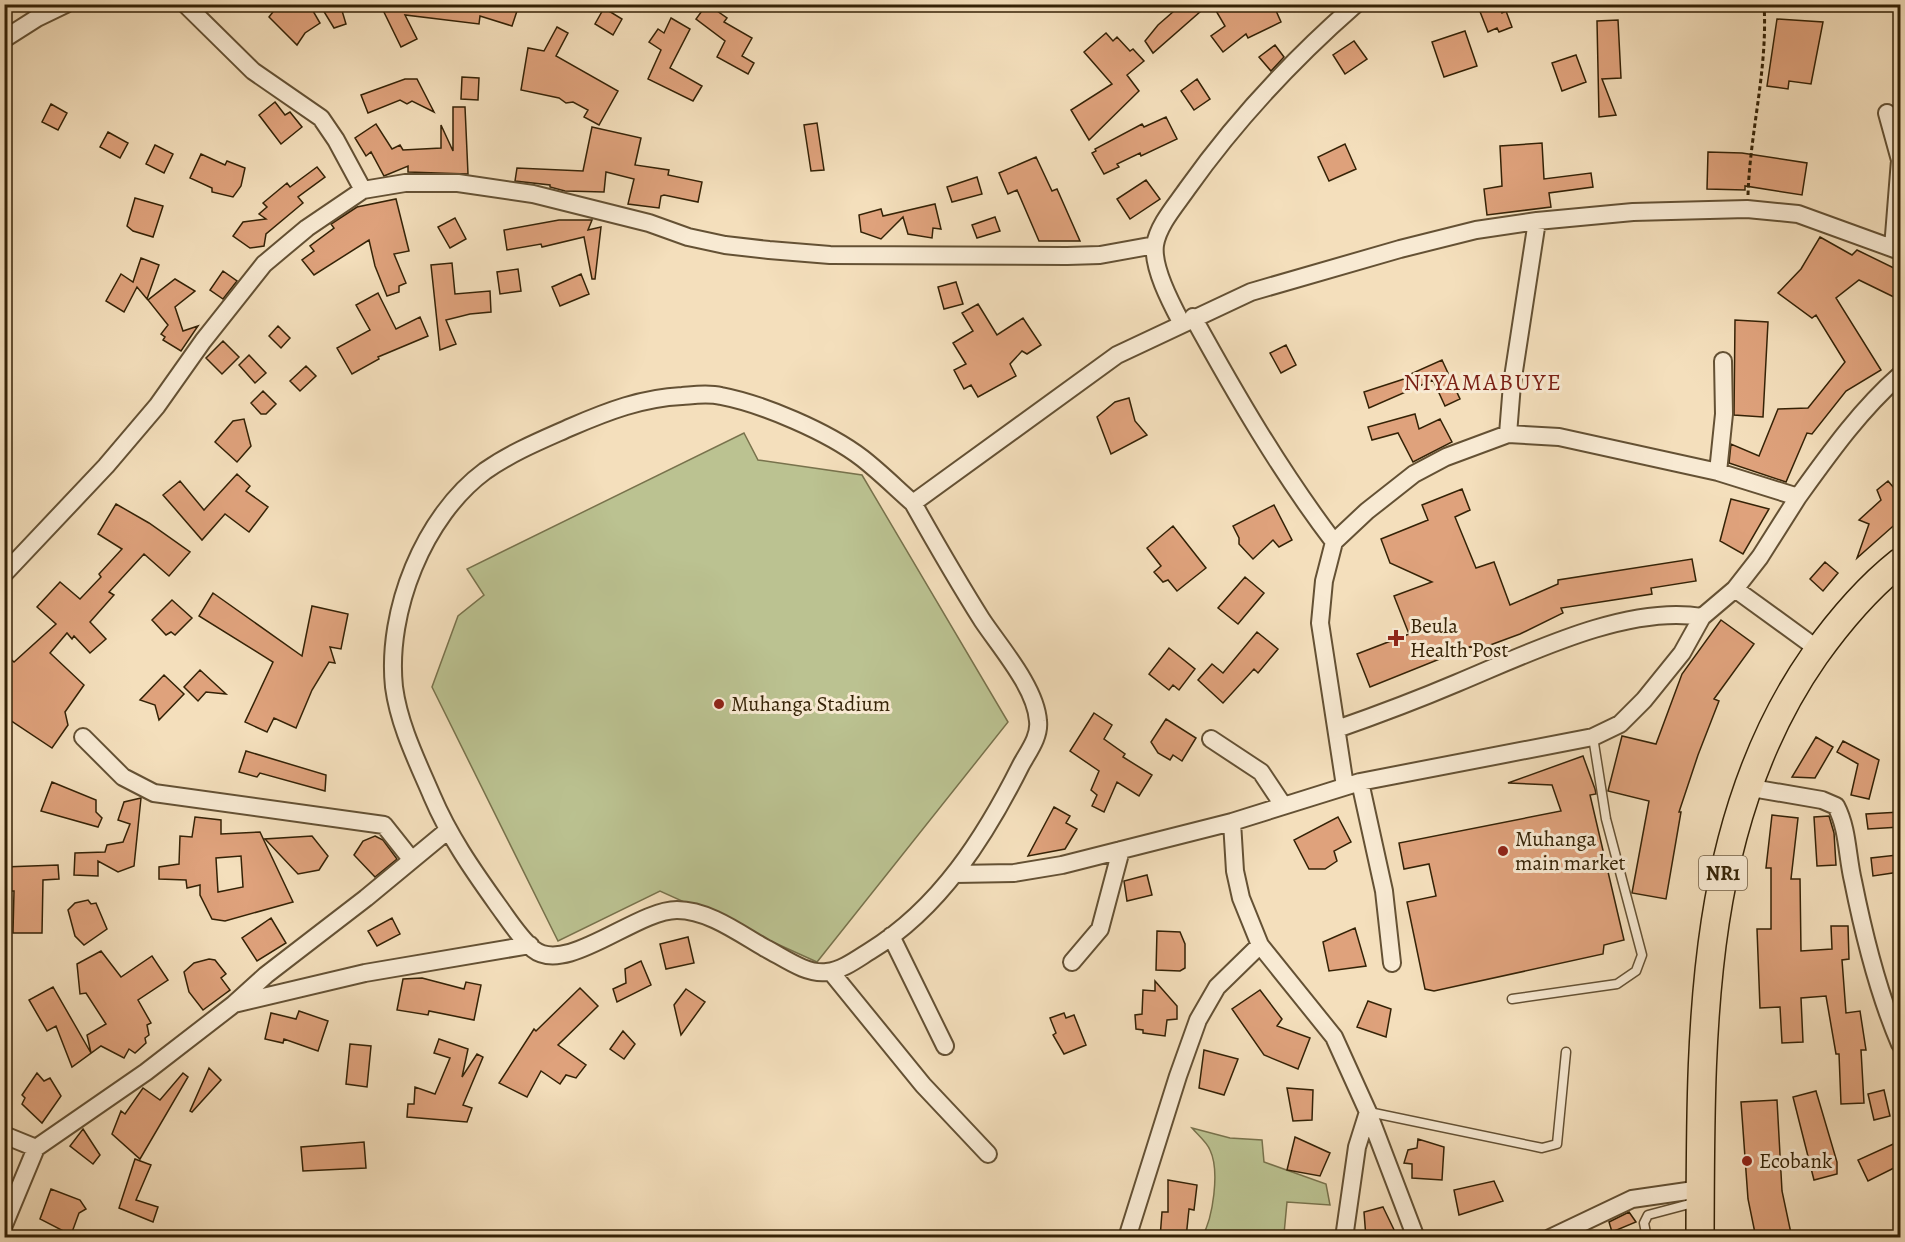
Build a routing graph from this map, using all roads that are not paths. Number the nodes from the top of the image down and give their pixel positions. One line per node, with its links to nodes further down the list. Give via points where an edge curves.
1 (66, 4): 4 (street)
2 (185, 4): 6 (street, via 253,71 321,118)
3 (1356, 4): 8 (street, via 1243,114 1177,204)
4 (4, 39)
5 (1887, 113): 9 (street, via 1900,160)
6 (363, 190): 8 (street, via 405,183 458,183 533,194 725,245 830,255 1078,255); 19 (street, via 264,264 157,406)
7 (1537, 221): 9 (street, via 1634,212 1747,209 1798,214); 10 (street, via 1476,230 1389,252 1251,292); 13 (street)
8 (1155, 245): 10 (street, via 1161,279)
9 (1897, 250)
10 (1187, 320): 16 (street, via 1096,368); 17 (street)
11 (1723, 361): 14 (street)
12 (1900, 375): 15 (street, via 1836,444)
13 (1508, 434): 14 (street, via 1558,437); 17 (street, via 1446,457 1414,474)
14 (1719, 472): 15 (street)
15 (1798, 498): 20 (street)
16 (913, 503): 31 (street, via 860,457 821,434 757,405 715,394 653,398 615,408 520,450 482,473 436,523 408,587 394,648 394,686 405,732); 34 (street, via 1013,665 1039,718 1038,733 1011,786)
17 (1334, 542): 23 (street, via 1324,581 1320,622)
18 (1900, 562): 22 (highway, NR1, via 1861,597)
19 (4, 574)
20 (1735, 589): 21 (street); 22 (street)
21 (1702, 617): 23 (street, via 1659,614 1608,626 1536,650); 25 (street, via 1682,652 1644,700 1620,724)
22 (1819, 651): 28 (highway, NR1, via 1777,716)
23 (1337, 729): 27 (street)
24 (83, 737): 33 (street, via 123,777 154,794 384,825)
25 (1593, 737): 27 (street); 41 (lane, via 1606,819 1642,955 1636,971 1617,984)
26 (1211, 739): 29 (street, via 1261,772)
27 (1353, 784): 29 (street); 39 (street, via 1384,891)
28 (1746, 788): 43 (street, via 1822,800 1836,806 1843,819 1863,927); 51 (highway, NR1, via 1727,854 1715,917 1705,1037)
29 (1284, 805): 30 (street)
30 (1232, 822): 32 (street); 37 (street, via 1241,898)
31 (447, 831): 33 (street); 36 (street)
32 (1121, 850): 34 (street, via 1014,873); 38 (street, via 1101,929)
33 (411, 859): 42 (street)
34 (956, 874): 35 (street, via 921,913)
35 (891, 936): 40 (street); 45 (street)
36 (530, 945): 40 (street, via 554,958 567,955 638,922 680,910 701,914 795,964 819,973); 42 (street, via 365,973)
37 (1260, 945): 47 (street, via 1334,1038); 53 (street, via 1217,987 1198,1020)
38 (1072, 962)
39 (1392, 963)
40 (831, 972): 50 (street, via 923,1085)
41 (1512, 999)
42 (234, 1004): 49 (street, via 147,1072)
43 (1897, 1026): 44 (street)
44 (1900, 1044)
45 (945, 1046)
46 (1566, 1053): 47 (lane, via 1557,1144 1542,1148)
47 (1368, 1112): 54 (street, via 1358,1147); 55 (street)
48 (4, 1135): 49 (street)
49 (36, 1148): 52 (street)
50 (988, 1154)
51 (1700, 1195): 56 (street, via 1632,1199); 57 (lane, via 1648,1215 1644,1223); 58 (highway, NR1)
52 (4, 1225)
53 (1127, 1238)
54 (1344, 1238)
55 (1416, 1238)
56 (1550, 1238)
57 (1647, 1238)
58 (1700, 1238)

